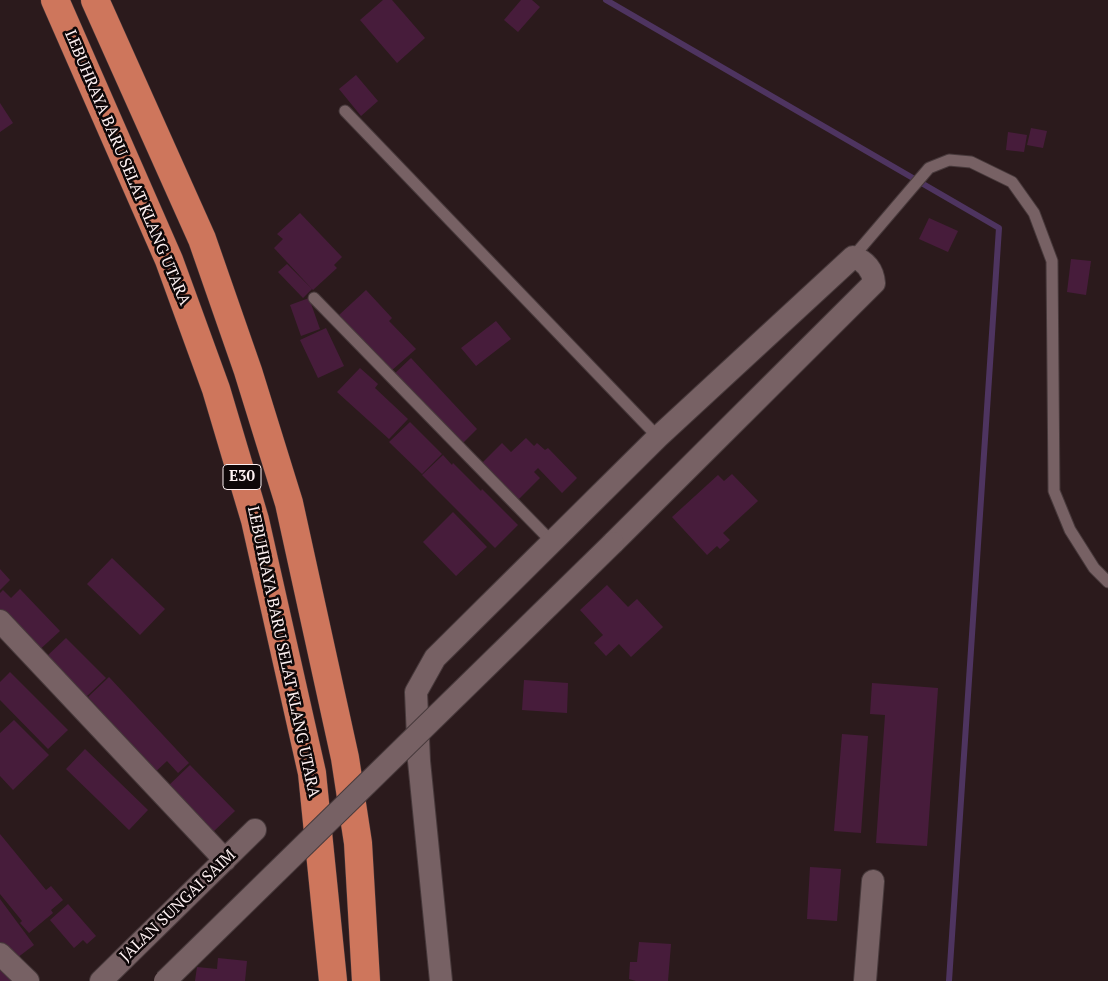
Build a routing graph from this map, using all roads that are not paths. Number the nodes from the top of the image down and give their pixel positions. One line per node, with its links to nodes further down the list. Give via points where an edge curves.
1 (56, 0): 17 (highway, LEBUHRAYA BARU SELAT KLANG UTARA / E30, via 169,260 216,389 255,520 312,773)
2 (95, 0): 18 (highway, E30, via 202,239 289,503 344,758 358,843)
3 (345, 112): 6 (lane)
4 (853, 256): 6 (street); 8 (lane, via 929,168 948,160 971,162 1012,182 1034,213 1052,261 1054,491 1070,530 1094,568); 16 (street, bridge, via 873,272 874,283)
5 (314, 298): 7 (lane)
6 (658, 437): 7 (street)
7 (552, 542): 19 (street, via 435,658 416,692 419,761)
8 (1108, 582)
9 (0, 621): 11 (street)
10 (255, 830): 11 (street, JALAN SUNGAI SAIM)
11 (225, 860): 15 (street, JALAN SUNGAI SAIM)
12 (872, 881): 20 (street)
13 (0, 954): 14 (street)
14 (28, 981)
15 (101, 981)
16 (165, 981)
17 (333, 981)
18 (366, 981)
19 (441, 981)
20 (865, 981)

